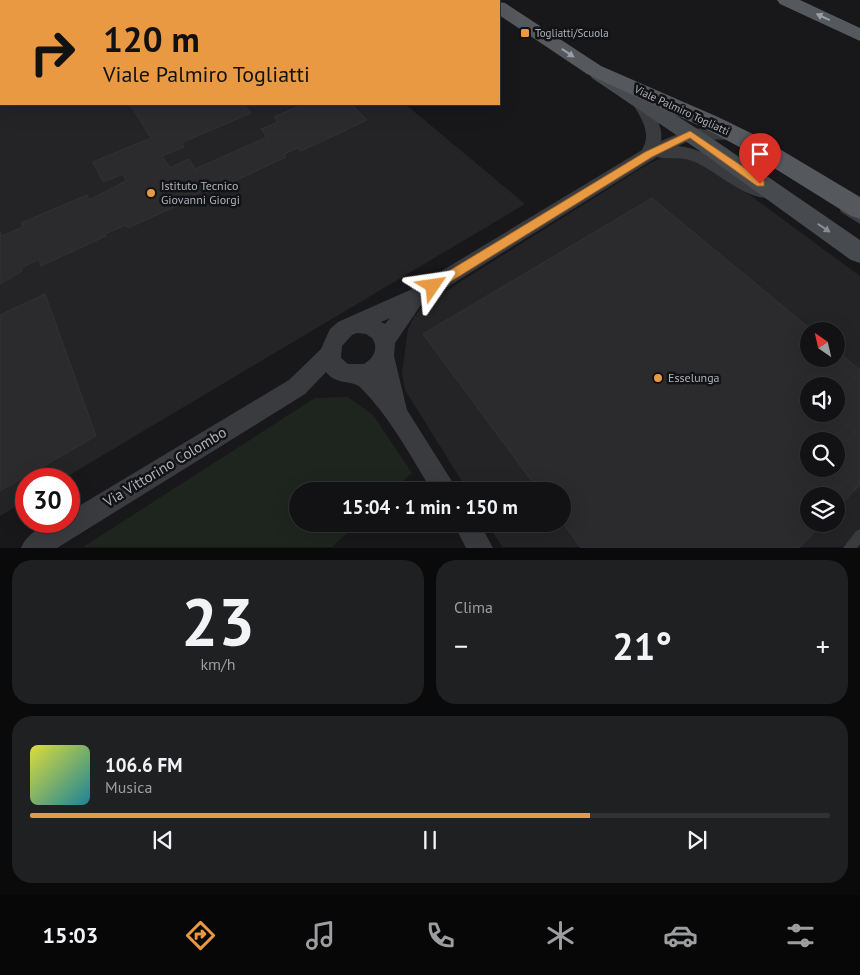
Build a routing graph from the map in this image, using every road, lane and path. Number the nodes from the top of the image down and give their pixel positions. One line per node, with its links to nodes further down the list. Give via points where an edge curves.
1 (786, 0): 3 (main road, one-way to 1)
2 (500, 7): 4 (main road, Viale Palmiro Togliatti, one-way to 4)
3 (860, 35)
4 (594, 70): 5 (main road, Viale Palmiro Togliatti); 7 (main road, Viale Palmiro Togliatti)
5 (636, 98): 6 (main road, Viale Palmiro Togliatti); 8 (street, via 655,131 655,142)
6 (690, 134): 7 (street); 8 (street); 10 (main road, Viale Palmiro Togliatti)
7 (735, 134): 9 (main road, Viale Palmiro Togliatti)
8 (648, 154): 10 (street, via 673,150 696,155); 14 (street)
9 (794, 169): 11 (main road, Viale Palmiro Togliatti); 12 (lane, Viale Palmiro Togliatti)
10 (788, 203): 13 (main road, Viale Palmiro Togliatti, one-way to 13)
11 (860, 210)
12 (860, 221)
13 (860, 253)
14 (417, 296): 15 (street); 16 (street, via 396,322)
15 (356, 324): 16 (street, via 378,330); 17 (street, via 340,330 334,337)
16 (385, 348): 18 (street, via 376,369); 20 (street)
17 (329, 354): 18 (street, via 338,370); 19 (street)
18 (355, 374): 19 (street, Via Vittorino Colombo); 20 (street)
19 (298, 387): 24 (street, Via Vittorino Colombo)
20 (397, 423): 21 (street)
21 (439, 482)
22 (471, 532): 25 (street)
23 (860, 535): 26 (lane)
24 (32, 548)
25 (481, 548)
26 (849, 548)

